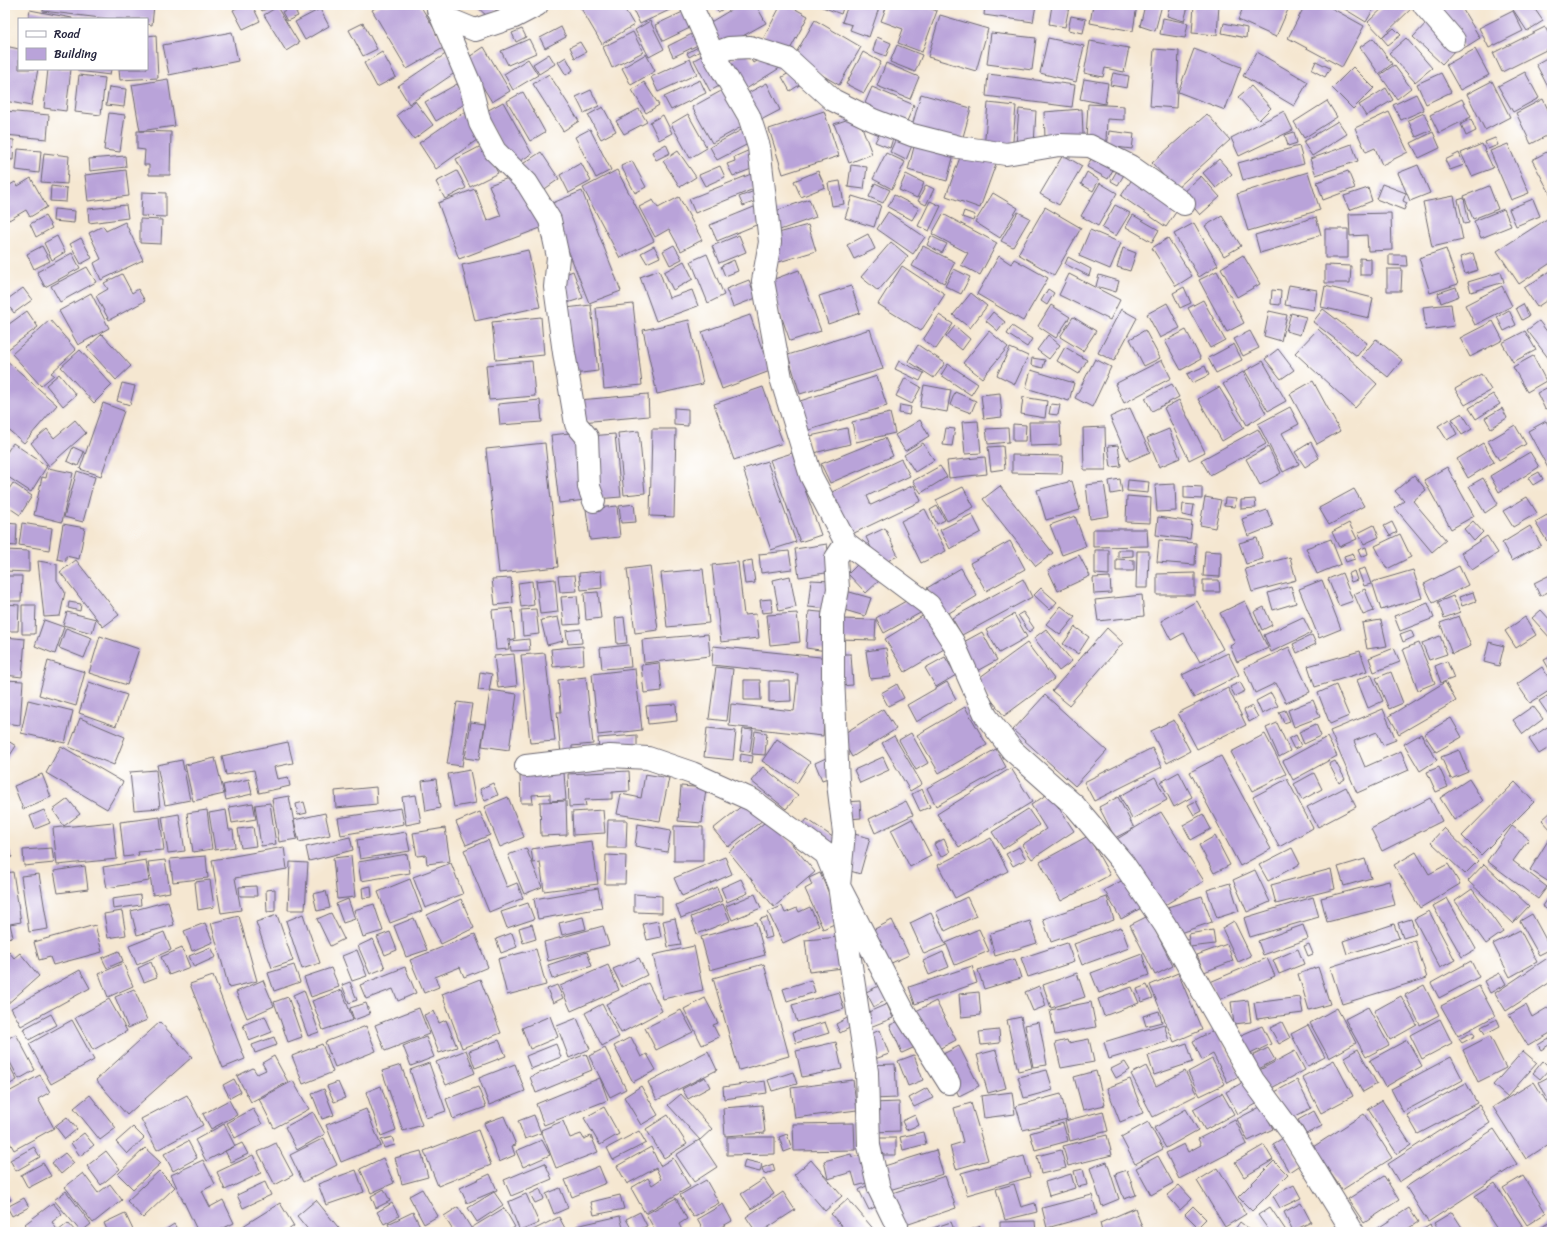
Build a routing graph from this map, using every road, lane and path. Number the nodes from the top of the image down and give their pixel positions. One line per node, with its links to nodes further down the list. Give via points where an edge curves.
1 (536, 5): 4 (street, via 514,17 475,30)
2 (691, 5): 6 (street)
3 (1424, 5): 5 (street)
4 (438, 11): 8 (street, via 470,84 480,123 495,151 527,183 550,220 558,257 555,288 564,353 576,424 587,437 589,487)
5 (1454, 40)
6 (713, 54): 7 (street, via 729,48 750,47 788,59 833,100 873,120 912,135 959,147 1006,154 1059,145 1090,146 1130,166); 9 (street, via 749,116 759,146 770,242 763,281 781,378 811,476)
7 (1184, 204)
8 (594, 501)
9 (846, 543): 11 (street, via 836,558 838,589 833,616 837,775 844,833); 14 (street, via 928,605 953,642 986,716 1012,750 1076,806 1123,862 1165,925 1253,1080 1292,1133)
10 (526, 766): 11 (street, via 610,756 648,758 692,773 752,800 826,854)
11 (839, 886): 12 (street, via 903,1010); 13 (street, via 867,1072 869,1146 879,1189 897,1226)
12 (949, 1083)
13 (896, 1232)
14 (1353, 1232)

